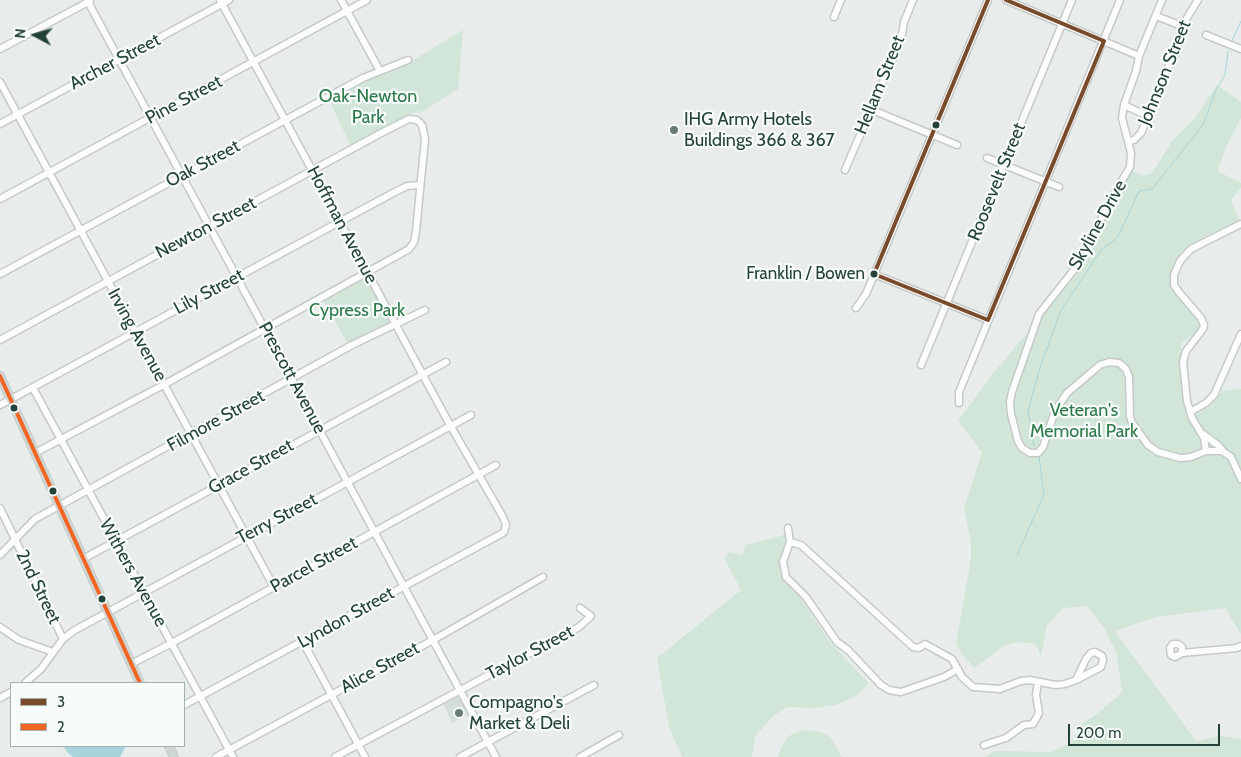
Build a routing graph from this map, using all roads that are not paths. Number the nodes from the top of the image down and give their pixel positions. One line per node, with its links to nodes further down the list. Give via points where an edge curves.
1 (229, 0): 13 (street, Archer Street)
2 (341, 0): 14 (street)
3 (367, 0): 14 (street, Pine Street)
4 (841, 0): 16 (street)
5 (914, 0): 30 (street, Hellam Street)
6 (988, 0): 36 (street)
7 (1006, 0): 17 (street)
8 (1072, 0): 17 (street, Roosevelt Street)
9 (1120, 0): 20 (street)
10 (1162, 0): 15 (street)
11 (1198, 0): 18 (street, Johnson Street)
12 (88, 1): 22 (street); 24 (street, Prescott Avenue)
13 (222, 2): 24 (street, Archer Street); 26 (street, Hoffman Avenue)
14 (347, 11): 26 (street, Pine Street); 27 (street)
15 (1156, 16): 18 (street); 23 (street)
16 (834, 17)
17 (1063, 24): 20 (street); 40 (street, Roosevelt Street)
18 (1182, 26): 32 (street, Johnson Street, via 1177,51)
19 (1206, 35): 21 (street)
20 (1104, 41): 23 (street); 46 (street)
21 (1241, 47)
22 (0, 49)
23 (1139, 56): 29 (street)
24 (119, 60): 31 (street, Archer Street); 33 (street, Prescott Avenue)
25 (408, 60): 27 (street, Oak Street)
26 (254, 62): 33 (street, Pine Street); 34 (street, Hoffman Avenue)
27 (380, 71): 34 (street, Oak Street)
28 (0, 82): 31 (street, Irving Avenue)
29 (1124, 105): 32 (street); 37 (street, via 1123,125)
30 (870, 109): 36 (street); 41 (street, Hellam Street)
31 (18, 115): 35 (street, Archer Street); 44 (street, Irving Avenue)
32 (1148, 116): 37 (street, Johnson Street, via 1138,136)
33 (150, 118): 44 (street, Pine Street); 45 (street, Prescott Avenue)
34 (285, 120): 42 (street, Hoffman Avenue); 45 (street, Oak Street)
35 (0, 124)
36 (932, 136): 38 (street); 56 (street)
37 (1129, 141): 43 (street, Johnson Street, via 1132,158)
38 (957, 145)
39 (987, 158): 40 (street)
40 (1004, 165): 46 (street); 59 (street, Roosevelt Street)
41 (845, 170)
42 (312, 171): 47 (street, Newton Street, via 414,119 420,122 424,131); 50 (street, Hoffman Avenue); 52 (street, Newton Street)
43 (1128, 171): 88 (street, Skyline Drive, via 1078,266 1039,314 1012,392 1012,420 1022,448 1038,453 1063,398 1096,368 1114,362 1128,372 1130,416 1135,429 1148,445 1175,457)
44 (49, 173): 49 (street, Pine Street); 53 (street, Irving Avenue)
45 (182, 176): 52 (street, Prescott Avenue); 53 (street, Oak Street)
46 (1046, 182): 48 (street); 62 (street)
47 (420, 185): 50 (street, Lily Street, via 407,186); 54 (street, via 414,242 409,249)
48 (1060, 187)
49 (0, 199)
50 (340, 222): 54 (street, Hoffman Avenue); 57 (street, Lily Street)
51 (1241, 224): 78 (street, via 1191,249 1180,261 1174,275 1176,288 1204,325 1184,356 1185,390)
52 (209, 226): 57 (street, Prescott Avenue); 58 (street, Newton Street)
53 (80, 230): 55 (street, Oak Street); 58 (street, Irving Avenue)
54 (367, 273): 63 (street, Hoffman Avenue); 64 (street)
55 (0, 274)
56 (874, 274): 59 (street); 60 (street)
57 (237, 277): 64 (street, Prescott Avenue); 65 (street, Lily Street)
58 (108, 282): 65 (street, Irving Avenue); 67 (street, Newton Street)
59 (947, 303): 62 (street); 69 (street, Roosevelt Street)
60 (856, 308)
61 (425, 310): 63 (street, Filmore Street)
62 (988, 320): 76 (street, via 959,392)
63 (396, 323): 70 (street, Hoffman Avenue); 72 (street, Filmore Street)
64 (265, 328): 72 (street, Prescott Avenue); 73 (street)
65 (136, 331): 73 (street, Irving Avenue); 74 (street, Lily Street)
66 (1241, 334): 78 (street, via 1214,395)
67 (0, 340)
68 (446, 362): 70 (street, Grace Street)
69 (921, 365)
70 (423, 374): 80 (street, Hoffman Avenue); 81 (street, Grace Street)
71 (0, 376): 75 (main road)
72 (293, 379): 81 (street, Prescott Avenue); 82 (street, Filmore Street)
73 (165, 384): 82 (street, Irving Avenue); 84 (street)
74 (33, 388): 75 (street, Lily Street); 84 (street, Withers Avenue)
75 (11, 399): 77 (street, Lily Street); 87 (main road)
76 (959, 403)
77 (0, 405)
78 (1190, 412): 83 (street)
79 (471, 415): 80 (street, Terry Street)
80 (450, 425): 90 (street, Hoffman Avenue); 92 (street, Terry Street)
81 (319, 430): 92 (street, Prescott Avenue); 93 (street, Grace Street)
82 (192, 434): 93 (street, Irving Avenue); 94 (street, Filmore Street)
83 (1203, 436): 85 (street); 86 (street); 88 (street)
84 (61, 439): 87 (street); 94 (street, Withers Avenue)
85 (1206, 451): 86 (street, Skyline Drive); 88 (street, Skyline Drive)
86 (1223, 451): 91 (street, via 1231,457)
87 (35, 453): 95 (main road)
88 (1197, 455)
89 (496, 464): 90 (street, Parcel Street)
90 (478, 474): 98 (street, Hoffman Avenue, via 503,517); 99 (street, Parcel Street)
91 (1241, 480)
92 (347, 482): 99 (street, Prescott Avenue); 100 (street, Terry Street)
93 (218, 486): 100 (street, Irving Avenue); 102 (street, Grace Street)
94 (89, 490): 95 (street, Filmore Street); 102 (street, Withers Avenue)
95 (59, 505): 101 (street, Filmore Street, via 35,518); 105 (main road)
96 (0, 508): 101 (street, 2nd Street)
97 (788, 528): 103 (street)
98 (506, 529): 107 (street, Lyndon Street)
99 (374, 532): 107 (street, Prescott Avenue); 108 (street, Parcel Street)
100 (246, 535): 108 (street, Irving Avenue); 109 (street, Terry Street)
101 (14, 540): 104 (street, Filmore Street); 113 (street, 2nd Street)
102 (116, 541): 105 (street, Grace Street); 109 (street, Withers Avenue)
103 (790, 542): 121 (street, via 801,545 914,647 925,644 952,659); 121 (street, via 783,562 786,577 805,597 837,642 881,685 901,692)
104 (0, 555)
105 (83, 558): 111 (main road)
106 (543, 577): 114 (street, Alice Street)
107 (404, 586): 114 (street, Prescott Avenue); 115 (street, Lyndon Street)
108 (274, 587): 116 (street, Parcel Street)
109 (144, 592): 111 (street, Terry Street); 116 (street, Withers Avenue)
110 (580, 608): 127 (street, Taylor Street, via 591,616 579,627)
111 (107, 612): 113 (street, Terry Street); 120 (main road)
112 (0, 627): 118 (street, via 19,640)
113 (63, 639): 118 (street, Terry Street)
114 (433, 640): 127 (street, Prescott Avenue); 128 (street, Alice Street)
115 (303, 642): 128 (street); 129 (street, Lyndon Street)
116 (172, 643): 120 (street, Parcel Street); 129 (street, Withers Avenue)
117 (1241, 646): 119 (street)
118 (53, 652): 123 (street, Terry Street)
119 (1182, 653)
120 (132, 664): 124 (main road)
121 (958, 669): 125 (street, via 966,682 978,688 996,690 1026,680)
122 (1076, 680): 122 (street, via 1089,655 1095,652 1102,656 1101,667); 125 (street, via 1059,685)
123 (26, 682)
124 (140, 682)
125 (1038, 682): 134 (street, via 1039,713 1033,724 1024,725 1006,738)
126 (594, 685): 132 (street)
127 (460, 690): 132 (street, Prescott Avenue); 133 (street, Taylor Street)
128 (332, 695): 133 (street); 135 (street, Alice Street)
129 (200, 697): 130 (street, Lyndon Street); 135 (street, Withers Avenue)
130 (185, 704)
131 (619, 735): 142 (street)
132 (488, 742): 140 (street); 141 (street, Prescott Avenue)
133 (358, 744): 138 (street, Taylor Street); 139 (street)
134 (984, 745)
135 (230, 750): 136 (street, Alice Street); 137 (street, Withers Avenue)
136 (216, 757)
137 (233, 757)
138 (335, 757)
139 (365, 757)
140 (460, 757)
141 (496, 757)
142 (580, 757)

